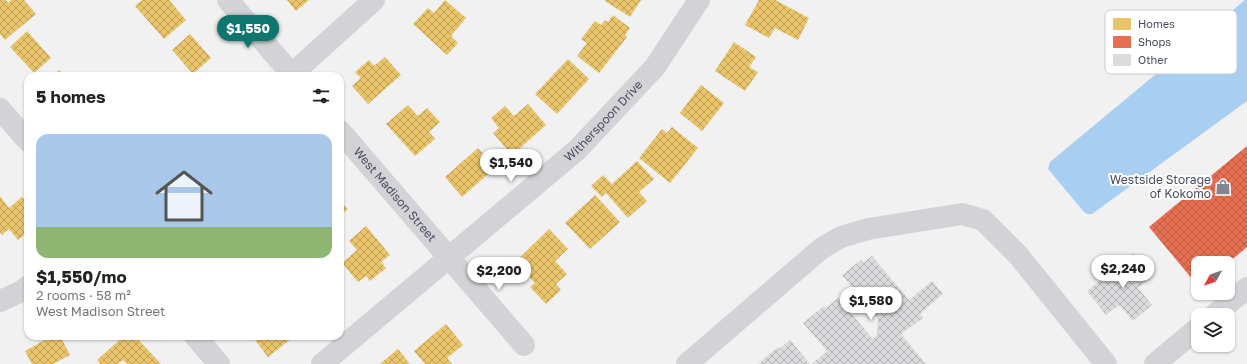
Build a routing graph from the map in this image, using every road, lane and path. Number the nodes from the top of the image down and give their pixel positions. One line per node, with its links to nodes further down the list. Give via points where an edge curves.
1 (228, 0): 4 (street)
2 (374, 0): 5 (street)
3 (699, 0): 9 (street, Witherspoon Drive, via 655,67 577,150)
4 (289, 72)
5 (295, 72)
6 (0, 109): 7 (street)
7 (24, 136)
8 (344, 136): 9 (street, West Madison Street)
9 (448, 258): 16 (street, West Madison Street); 18 (street, Witherspoon Drive)
10 (1247, 288): 13 (street)
11 (24, 289): 12 (street)
12 (0, 301)
13 (1223, 308)
14 (1191, 334): 21 (street)
15 (198, 340): 17 (street)
16 (524, 345)
17 (219, 364)
18 (322, 364)
19 (687, 364): 20 (street, via 822,248 841,237 868,228 962,214 982,220 1018,255)
20 (1106, 364)
21 (1155, 364)

